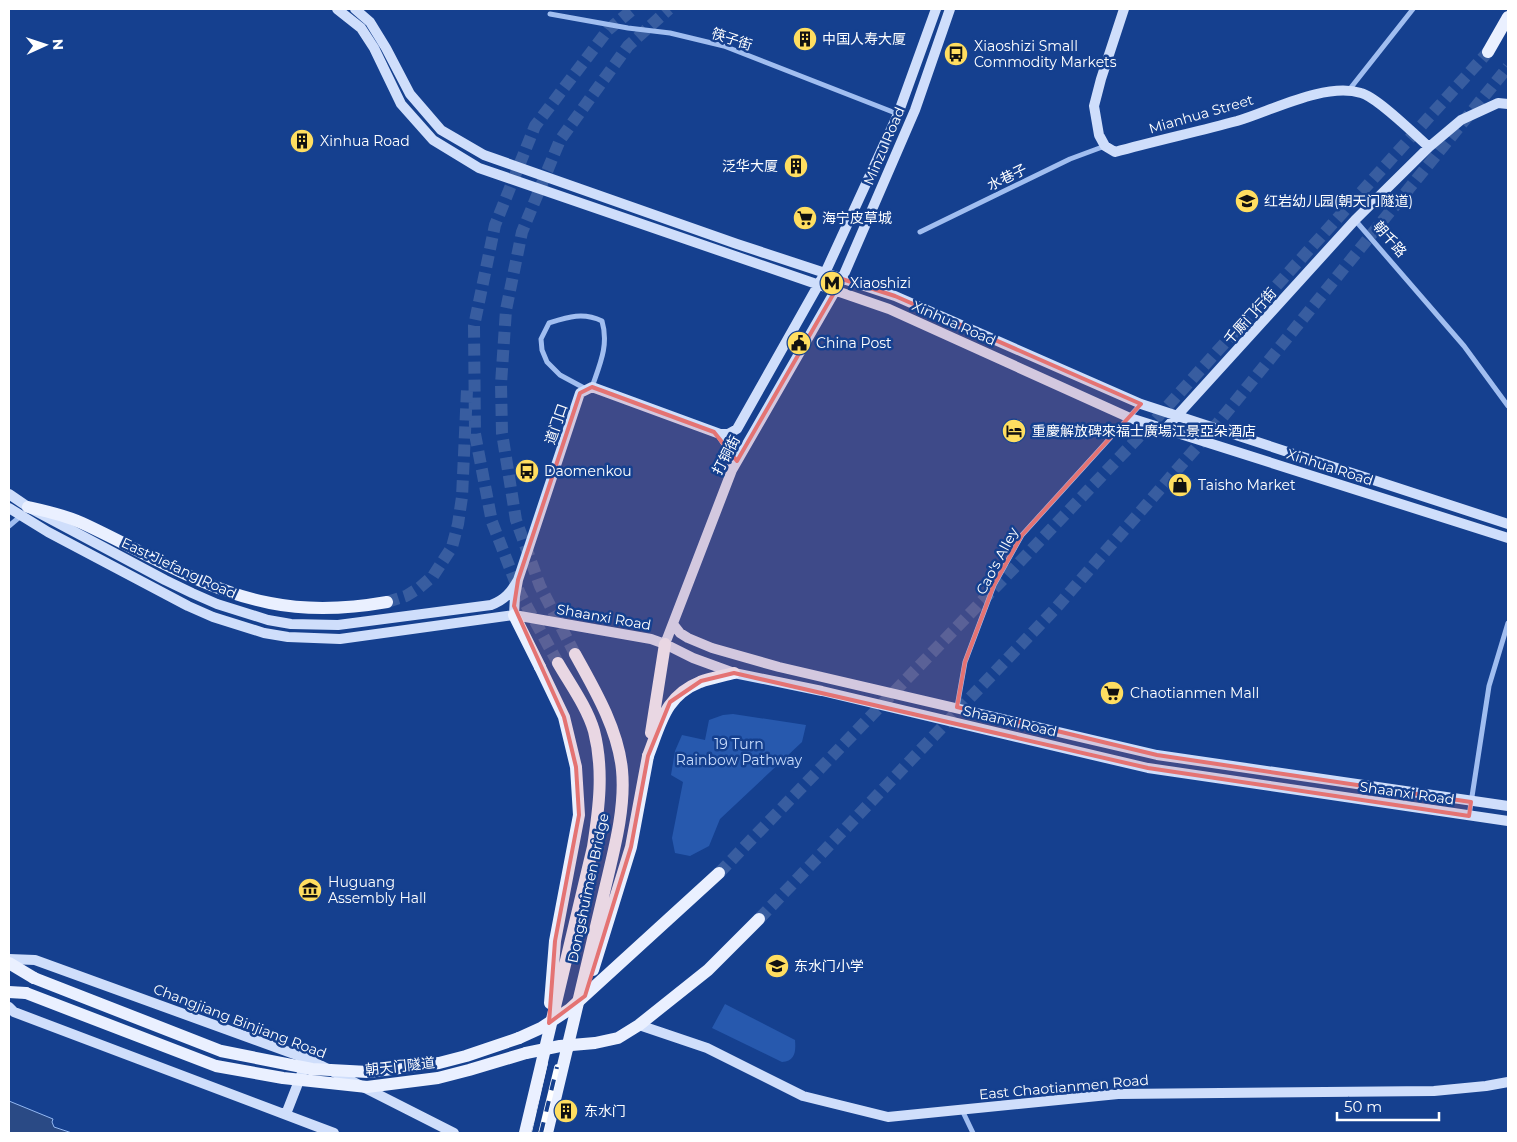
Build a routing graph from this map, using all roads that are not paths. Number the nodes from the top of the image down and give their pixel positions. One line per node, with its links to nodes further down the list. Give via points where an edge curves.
1 (337, 9): 19 (main road, Xinhua Road, via 360,28 374,48 402,104 433,140 479,168)
2 (355, 9): 17 (main road, Xinhua Road, via 370,22 410,94 441,130 484,155)
3 (936, 9): 12 (main road, Minzu Road)
4 (950, 9): 18 (main road, Minzu Road, via 915,110)
5 (1124, 9): 13 (main road, via 1094,106 1099,136)
6 (1413, 9): 10 (street)
7 (550, 14): 12 (street, 筷子街, via 670,33 724,46)
8 (1508, 17): 9 (main road)
9 (1488, 52)
10 (1349, 91): 13 (main road, Mianhua Street, via 1321,93 1290,101 1238,120 1115,152); 14 (main road, Mianhua Street, via 1362,93 1374,100)
11 (1508, 104): 14 (main road, 朝千路, via 1498,104 1461,120)
12 (898, 114): 17 (main road, Minzu Road)
13 (1105, 146): 16 (street, 水巷子, via 1070,159)
14 (1429, 147): 15 (main road, 朝千路)
15 (1355, 220): 23 (street, 朝千路, via 1464,346); 24 (main road, 千厮门行街)
16 (920, 232)
17 (825, 273): 18 (main road, Xinhua Road); 19 (main road, Minzu Road)
18 (842, 279): 20 (main road, Minzu Road); 22 (main road, Xinhua Road, via 895,296)
19 (818, 286): 20 (main road, Xinhua Road); 27 (main road, 打铜街, via 736,429)
20 (836, 291): 25 (main road, Xinhua Road, via 889,309); 28 (main road, 打铜街)
21 (589, 388): 21 (street, via 560,375 547,362 541,340 549,323 576,315 592,316 602,321 606,334 605,348); 27 (main road); 35 (main road, 道门口, via 580,393)
22 (1141, 404): 24 (main road, Xinhua Road); 25 (street, Cao's Alley)
23 (1508, 406)
24 (1177, 416): 26 (main road, 千厮门行街); 32 (main road, Xinhua Road)
25 (1130, 418): 26 (main road, Xinhua Road); 44 (street, Cao's Alley, via 1022,535 994,585 965,662)
26 (1165, 429): 34 (main road, Xinhua Road)
27 (720, 434): 28 (main road, via 732,452)
28 (732, 470): 39 (main road, 打铜街)
29 (9, 494): 31 (main road, East Jiefang Road)
30 (9, 508): 31 (main road, East Jiefang Road)
31 (24, 512): 33 (street); 35 (main road, East Jiefang Road, via 217,604 291,624 367,622 491,605 505,598); 36 (main road, via 81,522 131,548 245,597 317,609); 37 (main road, East Jiefang Road, via 56,537 188,606 264,633 340,638)
32 (1508, 524)
33 (9, 526)
34 (1508, 538)
35 (518, 580): 37 (main road, 道门口)
36 (386, 602)
37 (514, 615): 40 (main road, Shaanxi Road); 56 (main road, bridge, via 564,717 576,767 579,816 555,941)
38 (1508, 623): 46 (street, via 1489,686)
39 (673, 624): 40 (main road, 打铜街); 44 (main road, Shaanxi Road, via 688,638 712,648 779,667)
40 (665, 644): 43 (main road, Shaanxi Road); 45 (main road)
41 (575, 654): 57 (main road, Dongshuimen Bridge, bridge, via 601,702 616,742 622,770 621,813 613,854)
42 (558, 663): 56 (main road, Dongshuimen Bridge, bridge, via 593,731 600,803 593,847)
43 (734, 673): 45 (main road, via 701,681 670,702); 48 (main road, Shaanxi Road, via 1148,768)
44 (957, 707): 46 (main road, Shaanxi Road, via 1157,755)
45 (648, 756): 57 (main road, bridge, via 631,847)
46 (1471, 802): 47 (main road, Shaanxi Road); 48 (street)
47 (1508, 806)
48 (1469, 816): 49 (main road, Shaanxi Road)
49 (1508, 821)
50 (719, 873): 52 (main road, 朝天门隧道, bridge, via 570,1009 541,1028 466,1056 368,1072 312,1069 221,1050 34,978)
51 (759, 918): 55 (main road, 朝天门隧道, via 708,970)
52 (9, 961): 58 (main road, Changjiang Binjiang Road, via 34,960)
53 (9, 992): 55 (main road, 朝天门隧道, bridge, via 26,993 216,1066 283,1078 367,1086 438,1078 526,1053 560,1046 595,1044 618,1038)
54 (9, 1007): 61 (main road, via 14,1012)
55 (639, 1026): 60 (main road, East Chaotianmen Road, via 707,1048 802,1096 888,1117)
56 (547, 1045): 64 (main road, Dongshuimen Bridge, bridge)
57 (567, 1049): 65 (main road, Dongshuimen Bridge)
58 (308, 1059): 61 (main road); 63 (main road, Changjiang Binjiang Road)
59 (1508, 1082): 60 (main road, East Chaotianmen Road, via 1434,1091 1118,1094)
60 (962, 1110): 66 (street)
61 (286, 1114): 62 (main road)
62 (334, 1133)
63 (454, 1133)
64 (525, 1133)
65 (546, 1133)
66 (973, 1133)

